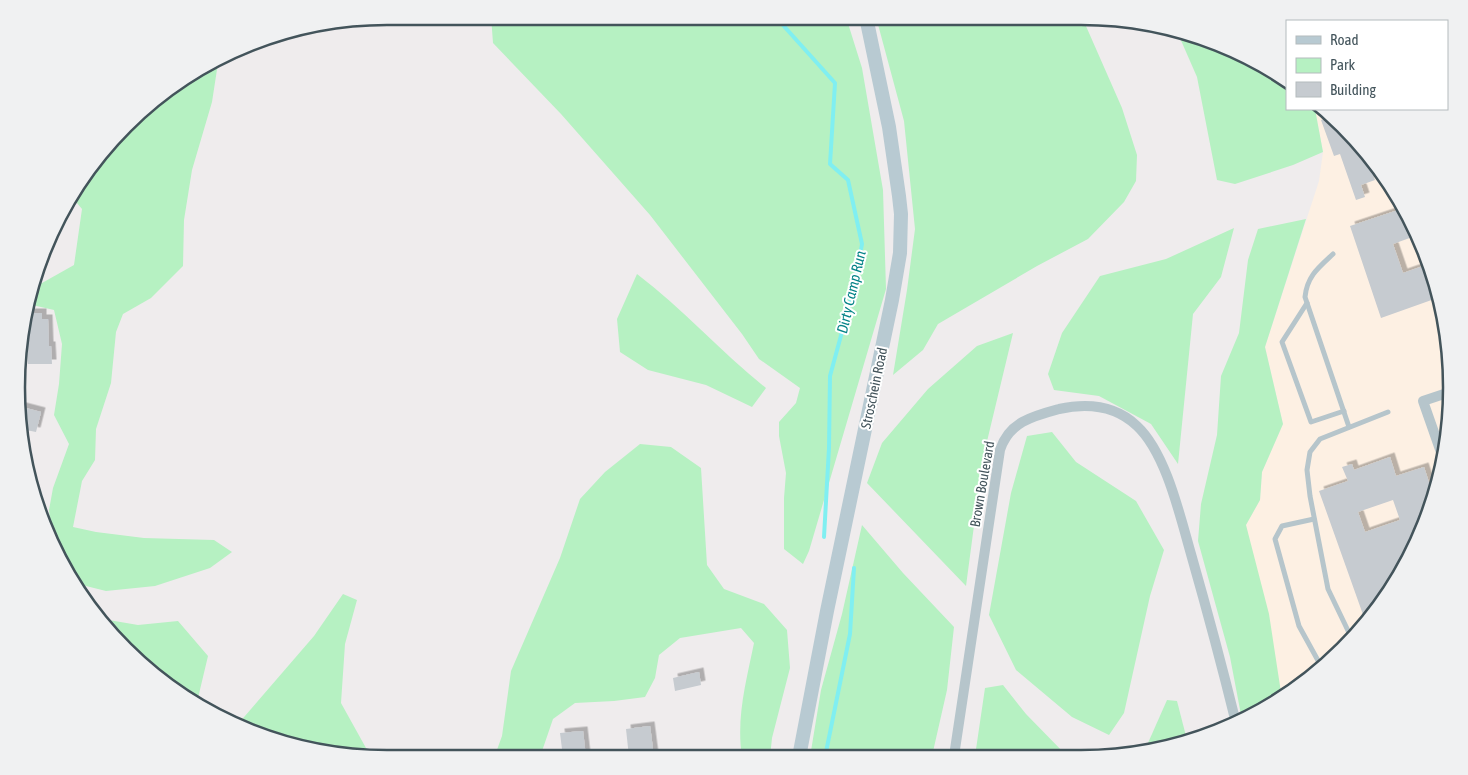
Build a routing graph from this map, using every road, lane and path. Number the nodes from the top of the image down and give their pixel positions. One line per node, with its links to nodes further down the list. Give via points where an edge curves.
1 (868, 25): 13 (street, Stroschein Road, via 897,176 901,214 900,253)
2 (1333, 254): 3 (lane, via 1313,273 1306,286)
3 (1307, 303): 5 (lane); 5 (lane, via 1282,342 1311,422)
4 (1443, 395): 8 (street, via 1424,401)
5 (1344, 411): 7 (lane)
6 (1388, 412): 7 (lane)
7 (1349, 427): 9 (lane, via 1320,439 1310,452 1307,470)
8 (1439, 443)
9 (1314, 519): 10 (lane, via 1328,589); 11 (lane, via 1282,526 1275,539 1299,626)
10 (1349, 632)
11 (1318, 661)
12 (1234, 716): 14 (street, Brown Boulevard, via 1178,511 1152,444 1119,412 1097,406 1071,406 1039,414 1011,429 1004,438)
13 (800, 750)
14 (955, 750)

